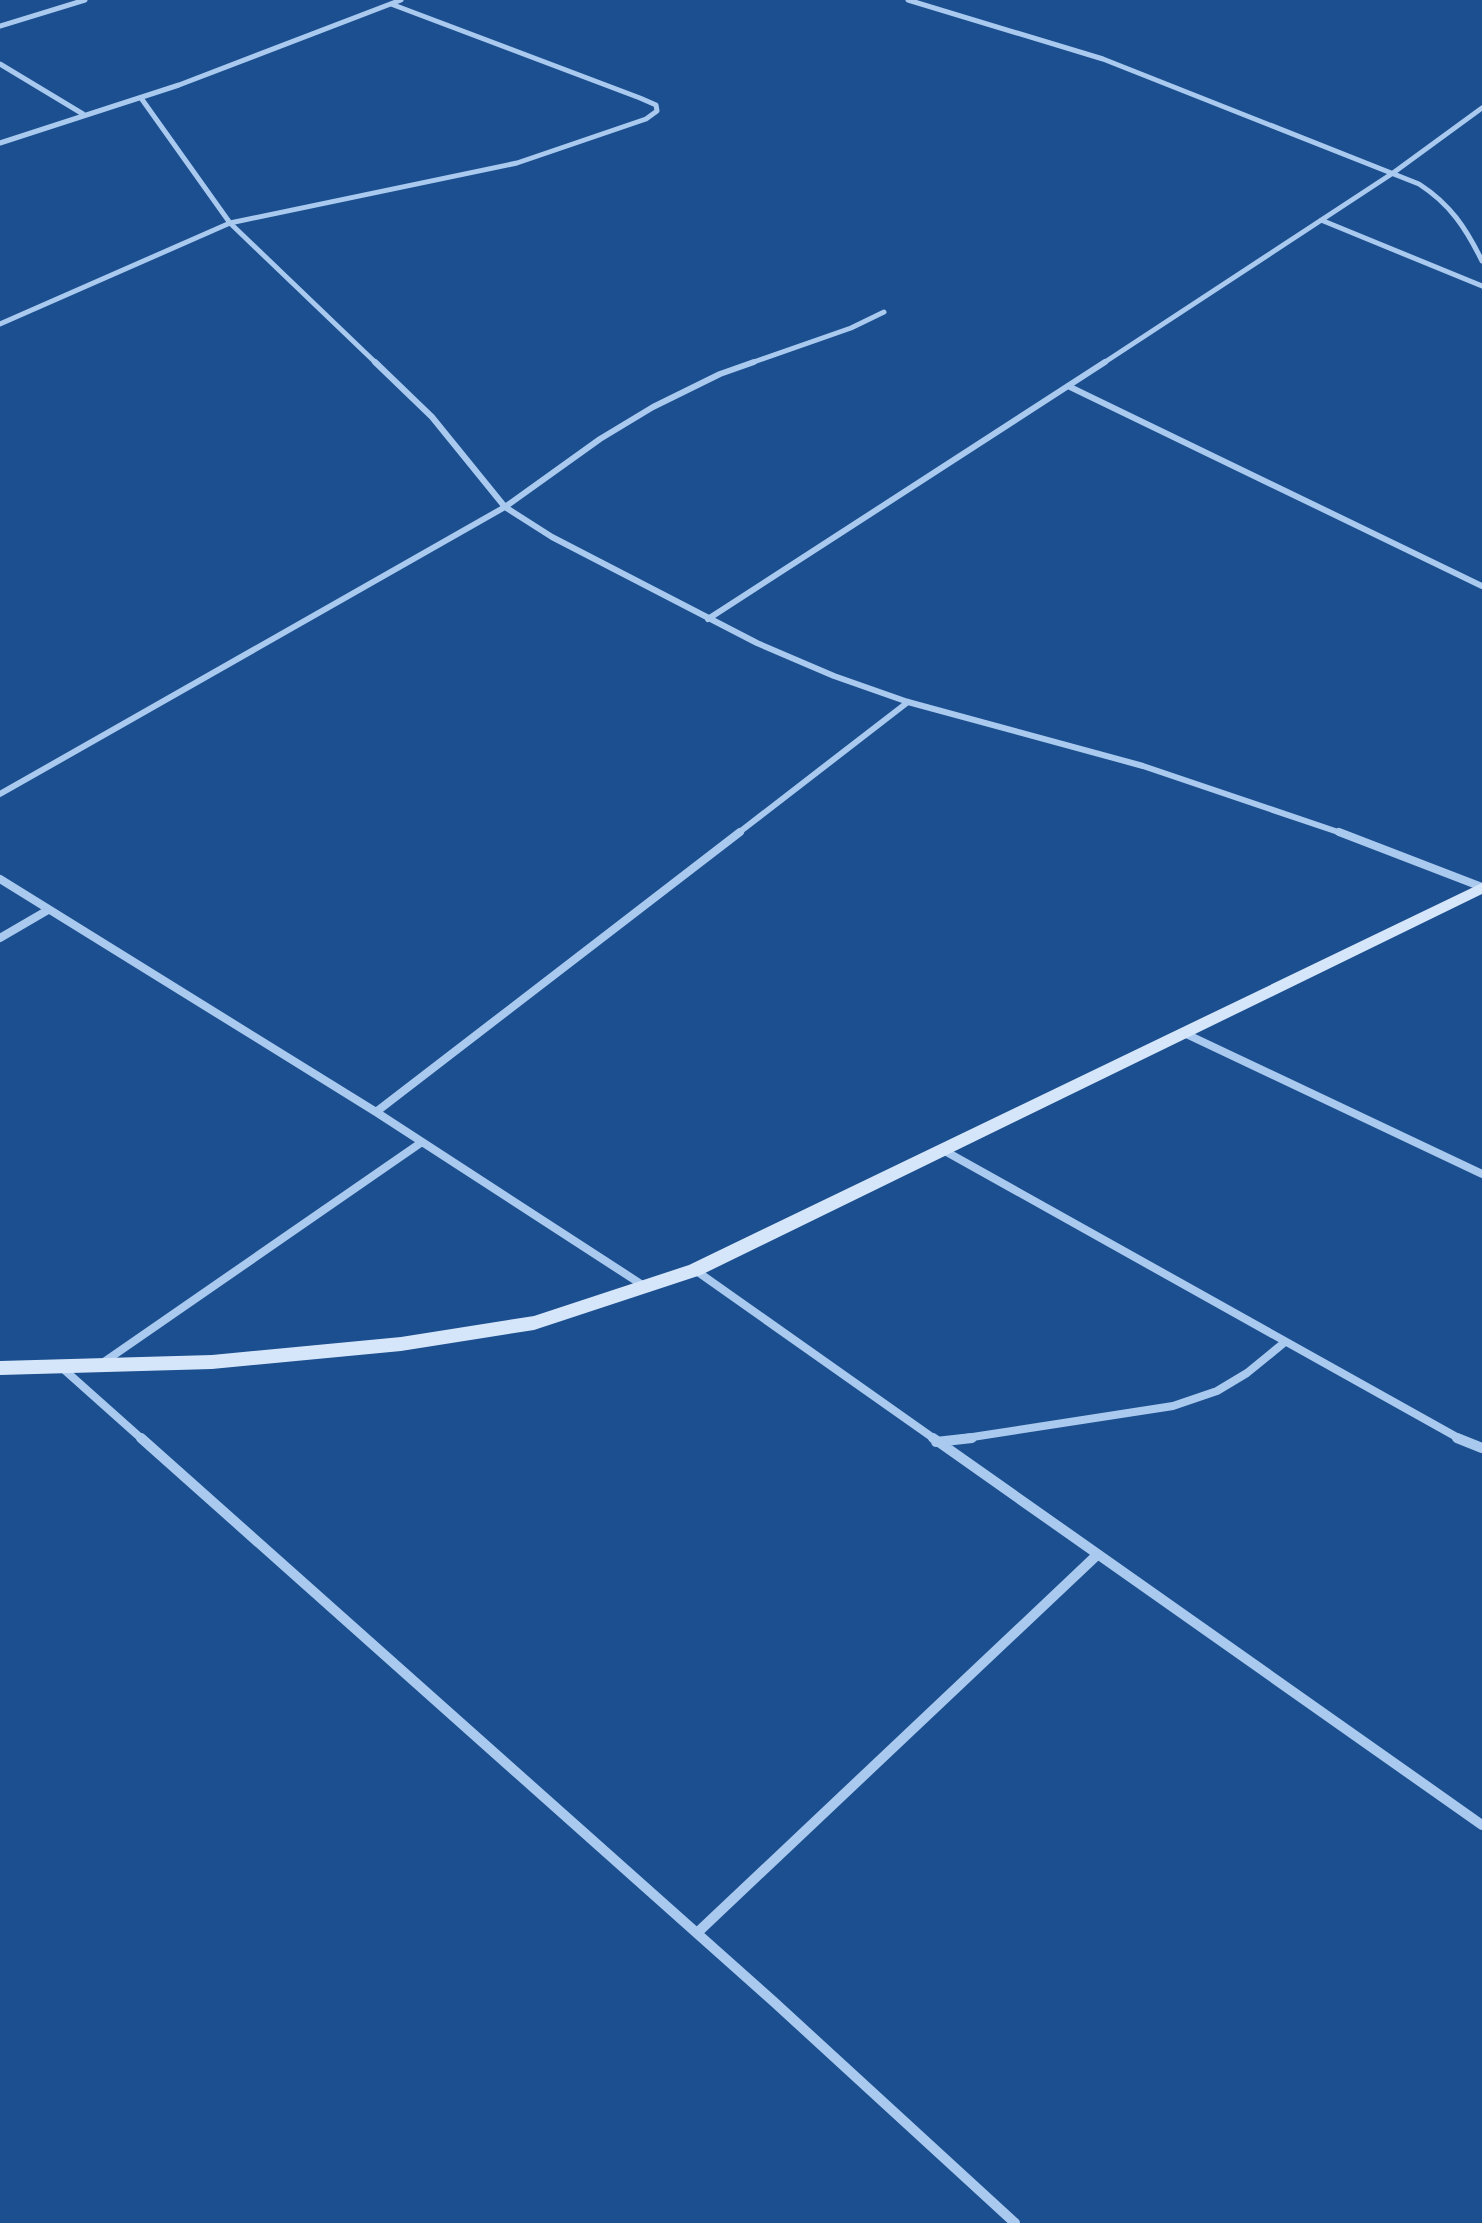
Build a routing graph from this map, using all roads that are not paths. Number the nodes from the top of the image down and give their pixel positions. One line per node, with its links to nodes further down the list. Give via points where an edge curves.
1 (85, 0): 5 (street)
2 (401, 0): 4 (street)
3 (908, 0): 11 (street, via 1148,75)
4 (391, 4): 7 (street); 13 (street, via 640,98 656,105 657,111 517,163)
5 (0, 26)
6 (0, 64): 9 (street)
7 (141, 98): 9 (street); 13 (street)
8 (1482, 108): 11 (street)
9 (83, 114): 10 (street)
10 (0, 143)
11 (1393, 173): 12 (street); 14 (street, via 1441,197 1459,215)
12 (1321, 220): 15 (street); 18 (street)
13 (230, 223): 17 (street); 19 (street, via 432,417)
14 (1482, 261)
15 (1482, 286)
16 (884, 312): 19 (street, via 720,374 653,407)
17 (0, 324)
18 (1068, 386): 20 (street); 21 (street)
19 (505, 507): 21 (street); 23 (street)
20 (1482, 586)
21 (708, 619): 22 (street, via 834,676)
22 (908, 702): 25 (street, via 1143,766 1317,823); 29 (street)
23 (0, 794)
24 (0, 879): 26 (street)
25 (1482, 888): 28 (street)
26 (48, 910): 27 (street); 29 (street)
27 (0, 938)
28 (1184, 1033): 31 (street); 32 (street)
29 (376, 1112): 30 (street)
30 (422, 1142): 34 (street); 36 (street)
31 (943, 1150): 33 (street); 35 (street)
32 (1482, 1174)
33 (695, 1270): 34 (street); 39 (street)
34 (644, 1286): 36 (street, via 534,1323 401,1344 212,1362)
35 (1285, 1342): 39 (street, via 1217,1391 1173,1406); 40 (street)
36 (100, 1364): 37 (street)
37 (59, 1365): 38 (street); 43 (street)
38 (0, 1368)
39 (935, 1442): 41 (street)
40 (1482, 1448)
41 (1097, 1555): 42 (street); 43 (street)
42 (1482, 1825)
43 (697, 1933): 44 (street)
44 (1015, 2223)

